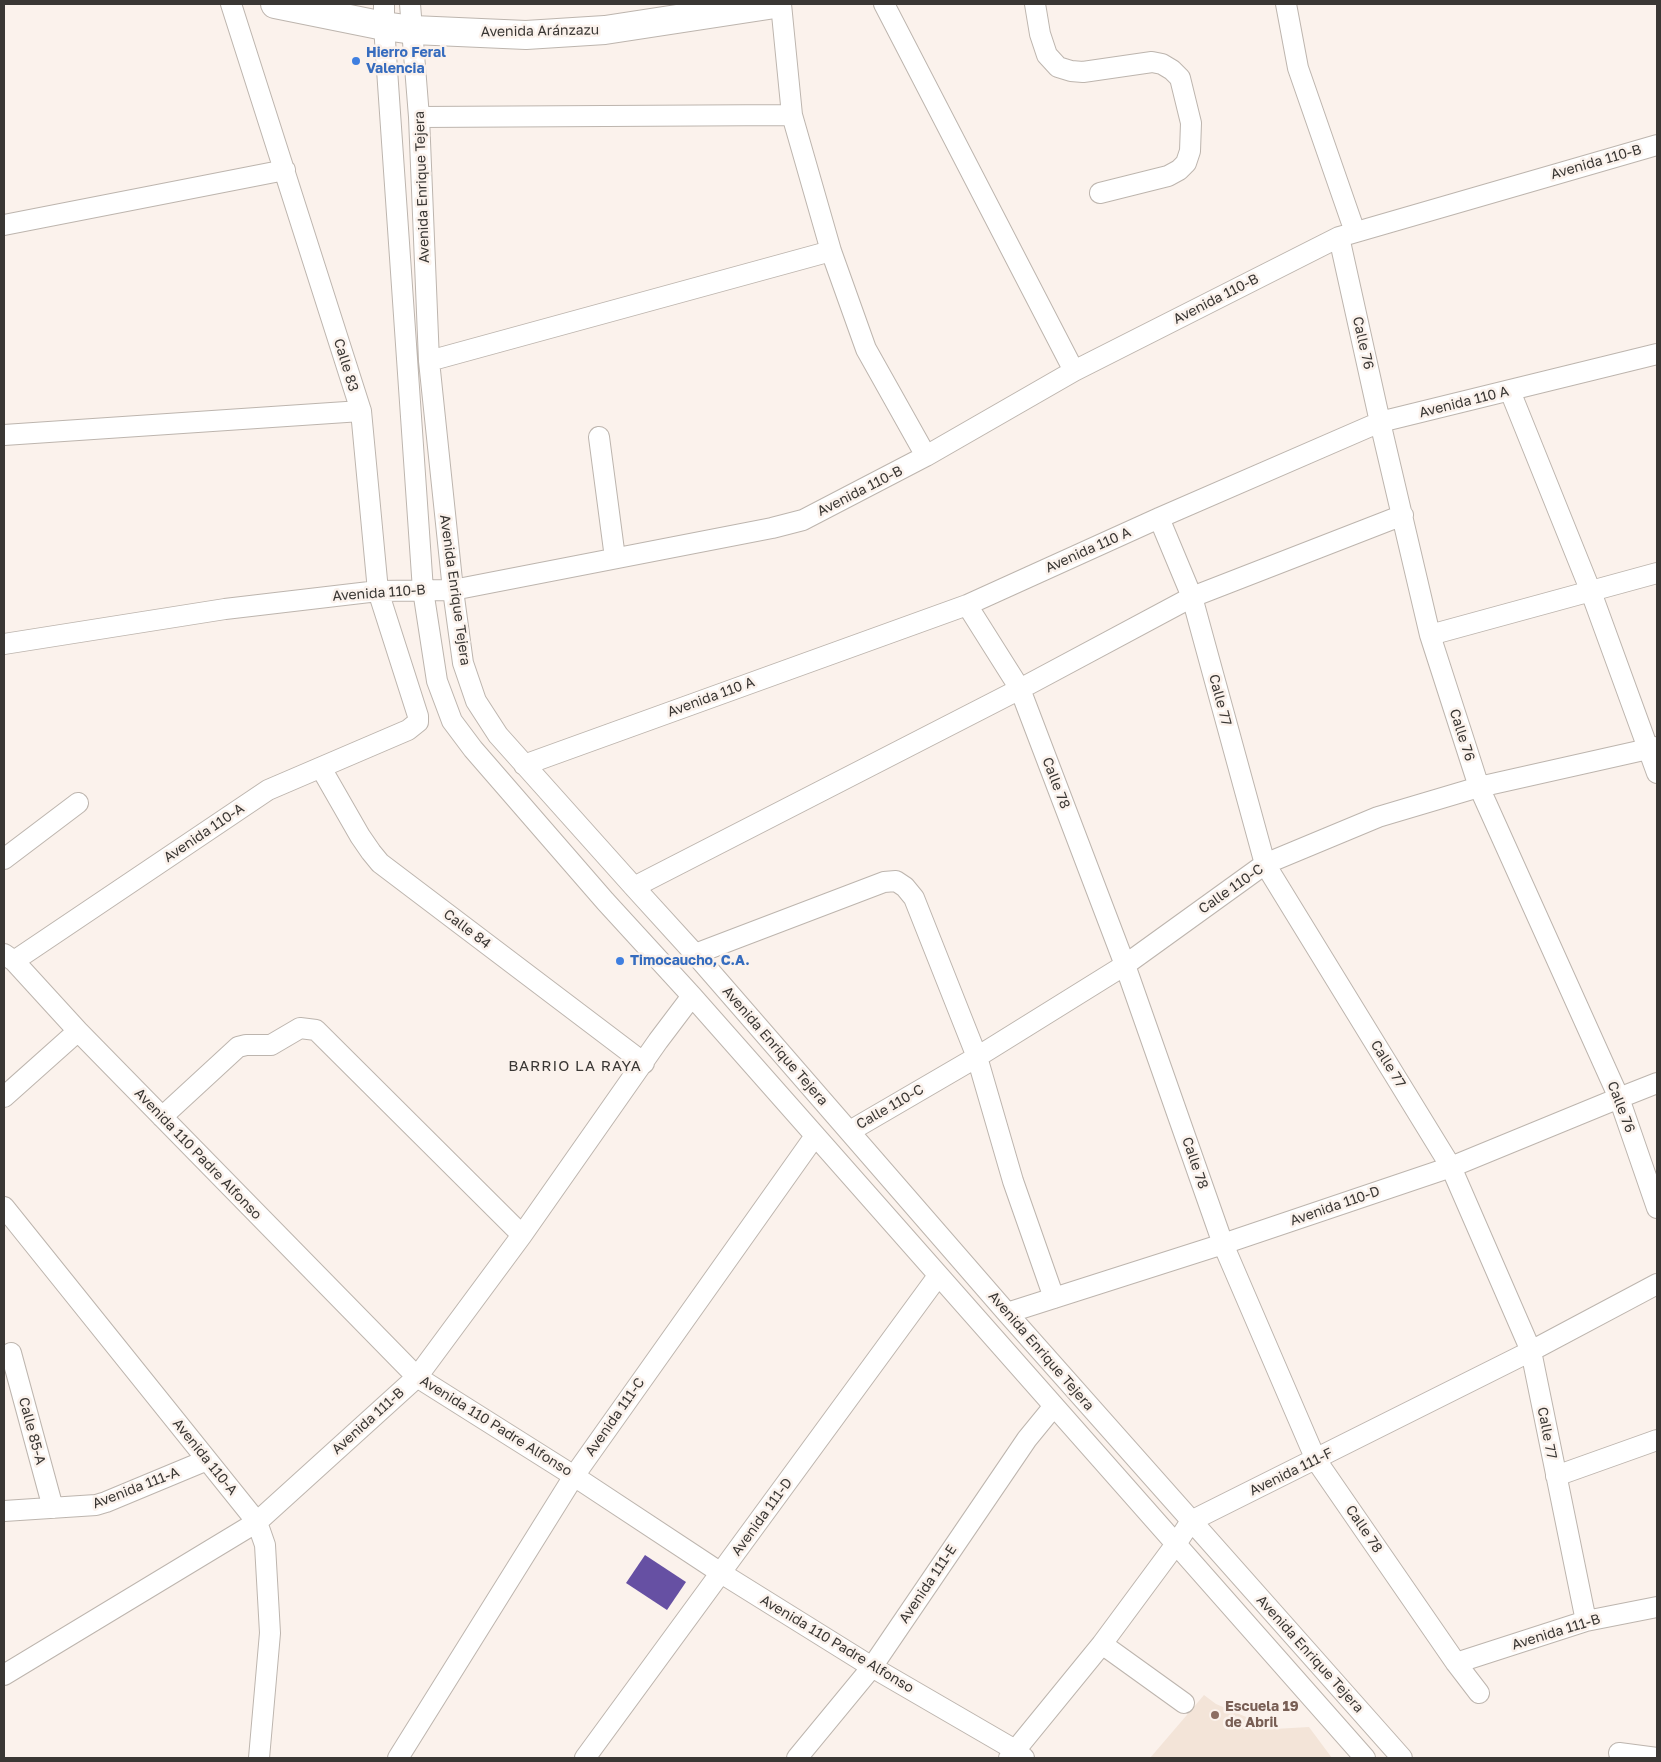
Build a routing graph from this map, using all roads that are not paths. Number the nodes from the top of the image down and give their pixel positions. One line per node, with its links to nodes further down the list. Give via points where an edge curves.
1 (231, 4): 13 (street, Calle 83)
2 (275, 4): 8 (main road, Avenida Aránzazu)
3 (774, 4): 9 (main road, Avenida Aránzazu, via 605,30 526,34)
4 (781, 4): 10 (street)
5 (884, 4): 20 (street)
6 (1035, 4): 14 (street, via 1047,54 1058,67 1083,72 1152,62 1162,64 1180,78 1191,123 1186,163 1168,176)
7 (1286, 4): 16 (street, Calle 76, via 1298,68)
8 (384, 15): 9 (main road, Avenida Aránzazu); 31 (street, Avenida Enrique Tejera)
9 (412, 17): 11 (street, Avenida Enrique Tejera)
10 (792, 115): 11 (street); 17 (street)
11 (419, 117): 19 (street, Avenida Enrique Tejera)
12 (1657, 144): 16 (street, Avenida 110-B)
13 (285, 170): 15 (street); 22 (street, Calle 83)
14 (1100, 193)
15 (4, 226)
16 (1347, 235): 20 (street, Avenida 110-B); 23 (street, Calle 76)
17 (831, 251): 19 (street); 26 (street, via 866,349)
18 (1657, 354): 21 (street, Avenida 110 A)
19 (429, 361): 32 (street, Avenida Enrique Tejera)
20 (1074, 371): 26 (street, Avenida 110-B)
21 (1510, 391): 23 (street, Avenida 110 A); 34 (street)
22 (361, 411): 24 (street); 33 (street, Calle 83)
23 (1380, 422): 27 (street, Calle 76); 28 (street, Avenida 110 A)
24 (4, 435)
25 (599, 437): 29 (street)
26 (926, 456): 29 (street, Avenida 110-B, via 803,520)
27 (1403, 515): 35 (street); 37 (street, Calle 76)
28 (1159, 518): 35 (street, Calle 77); 36 (street, Avenida 110 A)
29 (615, 558): 32 (street, Avenida 110-B)
30 (1657, 573): 34 (street)
31 (424, 590): 32 (street, Avenida 110-B); 33 (street, Avenida 110-B); 53 (street, Avenida Enrique Tejera, via 437,681 452,720 473,749)
32 (452, 590): 42 (street, Avenida Enrique Tejera, via 463,662 476,701 498,735)
33 (378, 591): 38 (street, Avenida 110-B, via 225,609); 40 (street, Calle 83, via 418,716 418,722)
34 (1591, 592): 37 (street); 41 (street)
35 (1192, 596): 39 (street); 48 (street, Calle 77)
36 (967, 605): 39 (street, Calle 78); 42 (street, Avenida 110 A)
37 (1430, 635): 45 (street, Calle 76)
38 (4, 644)
39 (1020, 689): 49 (street); 52 (street, Calle 78)
40 (408, 730): 43 (street, Avenida 110-A)
41 (1652, 748): 44 (street); 45 (street, Calle 110-C)
42 (524, 765): 49 (street, Avenida Enrique Tejera)
43 (321, 768): 50 (street, Avenida 110-A, via 268,790); 56 (street, Calle 84, via 360,836 380,863)
44 (1657, 773)
45 (1479, 787): 48 (street, Calle 110-C, via 1378,817); 59 (street, Calle 76)
46 (78, 803): 47 (street)
47 (4, 859)
48 (1265, 864): 52 (street, Calle 110-C); 63 (street, Calle 77)
49 (634, 887): 51 (street, Avenida Enrique Tejera)
50 (7, 954): 54 (street, Avenida 110 Padre Alfonso)
51 (696, 954): 55 (street, via 884,882 896,882 906,887 914,898); 61 (street, Avenida Enrique Tejera)
52 (1125, 965): 55 (street, Calle 110-C); 67 (street, Calle 78)
53 (692, 996): 56 (street, Avenida 111-B); 62 (street, Avenida Enrique Tejera)
54 (78, 1031): 58 (street); 60 (street, Avenida 110 Padre Alfonso)
55 (977, 1057): 61 (street, Calle 110-C); 70 (street, via 1013,1181)
56 (644, 1063): 66 (street, Avenida 111-B)
57 (1657, 1084): 59 (street, Avenida 110-D)
58 (4, 1097)
59 (1619, 1098): 63 (street, Avenida 110-D); 65 (street, Calle 76)
60 (162, 1117): 66 (street, via 238,1047 272,1045 300,1028 316,1030); 74 (street, Avenida 110 Padre Alfonso)
61 (850, 1131): 71 (street, Avenida Enrique Tejera)
62 (815, 1136): 68 (street, Avenida Enrique Tejera); 79 (street, Avenida 111-C)
63 (1451, 1167): 67 (street, Avenida 110-D); 72 (street, Calle 77)
64 (4, 1207): 77 (street, Avenida 110-A)
65 (1657, 1208)
66 (522, 1235): 74 (street, Avenida 111-B)
67 (1223, 1244): 70 (street, Avenida 110-D); 78 (street, Calle 78)
68 (938, 1276): 75 (street, Avenida Enrique Tejera); 86 (street, Avenida 111-D)
69 (1657, 1284): 72 (street, Avenida 111-F)
70 (1054, 1298): 71 (street, Avenida 110-D)
71 (1007, 1313): 83 (street, Avenida Enrique Tejera)
72 (1531, 1351): 78 (street, Avenida 111-F); 80 (street, Calle 77)
73 (11, 1353): 81 (street, Calle 85-A)
74 (417, 1377): 79 (street, Avenida 110 Padre Alfonso); 84 (street, Avenida 111-B)
75 (1054, 1406): 85 (street, Avenida Enrique Tejera); 91 (street, Avenida 111-E, via 1027,1439)
76 (1657, 1440): 80 (street)
77 (207, 1460): 81 (street, Avenida 111-A, via 106,1502 85,1507); 84 (street, Avenida 110-A)
78 (1316, 1460): 83 (street, Avenida 111-F); 90 (street, Calle 78)
79 (574, 1476): 86 (street, Avenida 110 Padre Alfonso); 98 (street, Avenida 111-C)
80 (1556, 1476): 88 (street, Calle 77)
81 (53, 1508): 82 (street, Avenida 111-A)
82 (4, 1512)
83 (1191, 1521): 85 (street); 102 (street, Avenida Enrique Tejera)
84 (257, 1522): 92 (street, Avenida 111-B); 97 (street, Avenida 110-A, via 265,1545 270,1633)
85 (1176, 1544): 89 (street); 101 (street, Avenida Enrique Tejera)
86 (721, 1573): 91 (street, Avenida 110 Padre Alfonso); 99 (street, Avenida 111-D)
87 (1657, 1607): 88 (street, Avenida 111-B)
88 (1586, 1620): 90 (street, Avenida 111-B)
89 (1102, 1644): 94 (street); 96 (street)
90 (1456, 1663): 93 (street, Calle 78)
91 (872, 1666): 96 (street, Avenida 110 Padre Alfonso); 100 (street, Avenida 111-E)
92 (4, 1675)
93 (1479, 1693)
94 (1184, 1703)
95 (1619, 1753): 103 (street)
96 (1016, 1755)
97 (258, 1758)
98 (398, 1758)
99 (585, 1758)
100 (797, 1758)
101 (1365, 1758)
102 (1402, 1758)
103 (1657, 1758)

